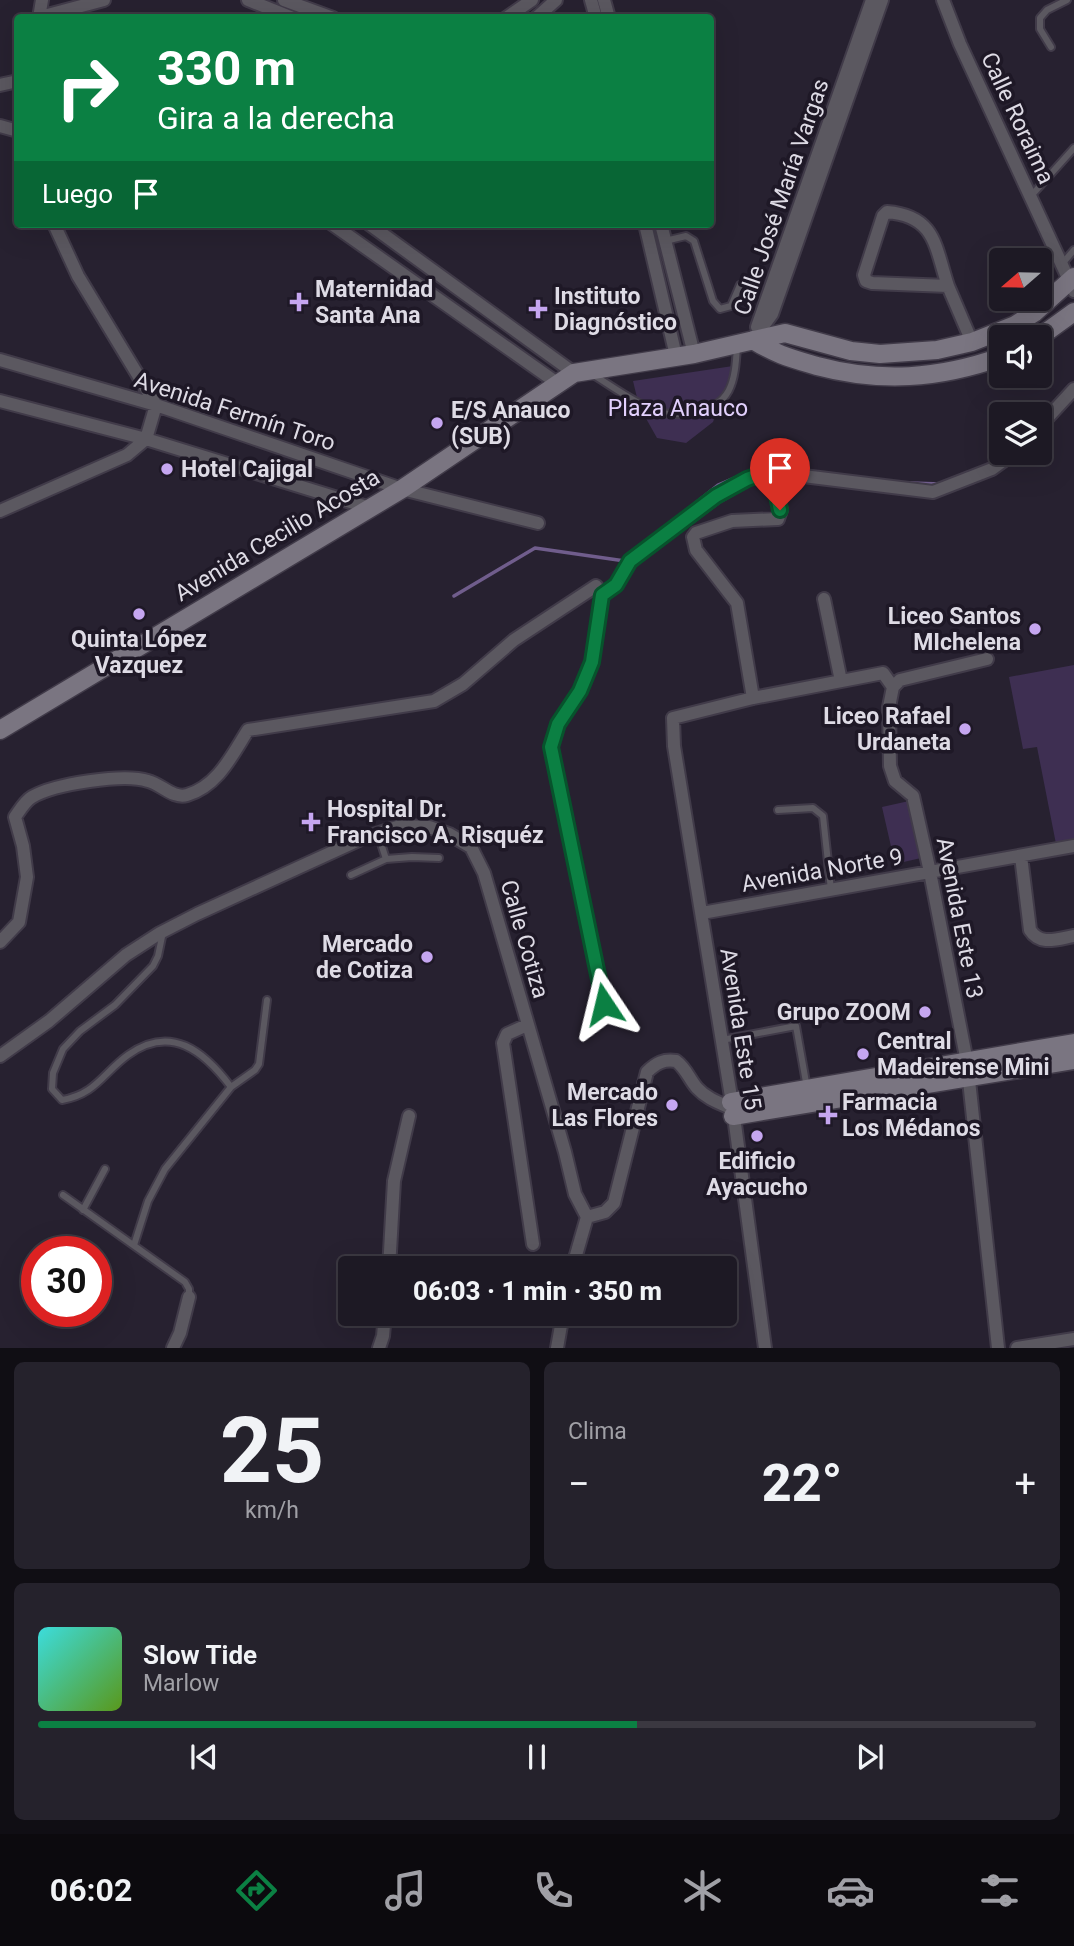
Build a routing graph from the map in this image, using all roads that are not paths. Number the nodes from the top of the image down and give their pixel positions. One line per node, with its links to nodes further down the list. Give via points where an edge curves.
1 (104, 0): 10 (street)
2 (248, 0): 11 (street)
3 (284, 0): 12 (street)
4 (532, 0): 13 (street)
5 (556, 0): 14 (street)
6 (872, 0): 16 (street, Calle José María Vargas)
7 (882, 0): 16 (street, Calle José María Vargas)
8 (943, 0): 18 (street, Calle Roraima)
9 (1067, 0): 15 (lane, via 1040,18 1040,29)
10 (50, 14)
11 (283, 14)
12 (322, 14)
13 (512, 14)
14 (540, 14)
15 (1051, 47)
16 (826, 147): 32 (street, Calle José María Vargas)
17 (1074, 148): 18 (lane)
18 (1031, 196): 26 (street, Calle Roraima)
19 (56, 228): 41 (street, via 78,276)
20 (338, 228): 38 (street)
21 (375, 228): 37 (street)
22 (646, 228): 34 (street)
23 (662, 228): 24 (street)
24 (665, 241): 28 (lane, via 686,236 694,241 713,301 720,309 731,306); 34 (street)
25 (1074, 250): 26 (lane)
26 (1062, 264): 27 (street, Calle Roraima)
27 (1073, 284): 33 (main road, via 1015,325)
28 (740, 285)
29 (948, 286): 29 (street, via 866,281 864,275 887,212 926,225); 33 (street)
30 (1074, 312): 31 (main road)
31 (1052, 328)
32 (745, 342): 33 (main road, via 785,333 880,354 937,351); 34 (main road); 36 (main road, via 776,355 879,377 941,373); 37 (lane, via 724,400 705,411 659,412)
33 (972, 342)
34 (685, 355): 37 (main road)
35 (0, 360): 41 (street, Avenida Fermín Toro)
36 (989, 360)
37 (580, 372): 38 (main road, Avenida Cecilio Acosta)
38 (556, 383): 46 (main road, Avenida Cecilio Acosta)
39 (1074, 389): 42 (street)
40 (0, 401): 43 (street)
41 (156, 405): 43 (street); 46 (street, Avenida Fermín Toro)
42 (1052, 413)
43 (146, 439): 47 (street); 48 (street, via 127,454)
44 (998, 465): 45 (street, via 933,492)
45 (772, 473): 50 (street, via 747,479 716,496 630,561 616,585); 55 (street, via 778,519 732,522 693,537 696,550 737,603)
46 (402, 489): 47 (main road, Avenida Cecilio Acosta); 49 (street, Avenida Fermín Toro)
47 (370, 508): 56 (main road, Avenida Cecilio Acosta)
48 (0, 511)
49 (538, 523)
50 (602, 595): 69 (street, via 596,586 577,597 434,701 248,730 211,784 183,796 150,781 115,778 32,797 15,817 27,877 19,922); 71 (street, via 592,662 558,724 551,747)
51 (824, 599): 53 (street)
52 (987, 659): 54 (street, via 900,680)
53 (841, 681): 54 (street, via 883,673); 55 (street)
54 (893, 687): 63 (street, Avenida Este 13, via 890,766 895,781 913,796)
55 (753, 698): 66 (street, Avenida Este 15, via 673,718)
56 (0, 730)
57 (778, 810): 65 (lane, via 813,808 823,816)
58 (378, 834): 62 (lane); 67 (street, Calle Cotiza); 72 (street, Calle Cotiza, via 401,826 429,827 471,847 484,873)
59 (1074, 846): 60 (street, Avenida Norte 9)
60 (1021, 856): 63 (street, Avenida Norte 9); 68 (street, via 1030,930 1040,940)
61 (439, 858): 62 (lane)
62 (386, 859): 64 (lane)
63 (930, 872): 65 (street, Avenida Norte 9); 78 (street, Avenida Este 13)
64 (351, 875)
65 (831, 890): 66 (street, Avenida Norte 9)
66 (702, 913): 73 (street, Avenida Este 15)
67 (163, 932): 76 (street, Calle Cotiza, via 126,955); 79 (lane, via 153,966 63,1049 52,1089 62,1100 89,1091 127,1056 152,1042 181,1042 208,1059)
68 (1074, 936)
69 (0, 942)
70 (267, 1000): 79 (lane, via 259,1064)
71 (604, 1004)
72 (527, 1025): 86 (street, Calle Cotiza, via 575,1194); 87 (street, via 507,1034 503,1043)
73 (722, 1040): 80 (lane, via 796,1026); 81 (street, Avenida Este 15)
74 (1074, 1043): 78 (main road)
75 (1074, 1051): 78 (lane)
76 (0, 1056)
77 (1074, 1060): 78 (main road)
78 (968, 1070): 80 (main road); 81 (main road); 99 (street, Avenida Este 13)
79 (231, 1087): 88 (lane, via 164,1169)
80 (808, 1093): 81 (main road)
81 (732, 1109): 86 (street, via 699,1090 676,1061 653,1066 614,1203 605,1212); 98 (street, Avenida Este 15)
82 (409, 1116): 89 (street, via 394,1181)
83 (106, 1169): 85 (lane)
84 (63, 1195): 85 (lane)
85 (83, 1210): 88 (lane)
86 (587, 1217): 90 (street)
87 (533, 1244)
88 (134, 1245): 91 (lane, via 185,1282)
89 (390, 1256)
90 (576, 1256)
91 (189, 1297): 95 (street)
92 (384, 1326): 96 (street)
93 (561, 1326): 97 (street)
94 (1074, 1339): 100 (street)
95 (173, 1348)
96 (379, 1348)
97 (557, 1348)
98 (765, 1348)
99 (999, 1348)
100 (1017, 1348)

